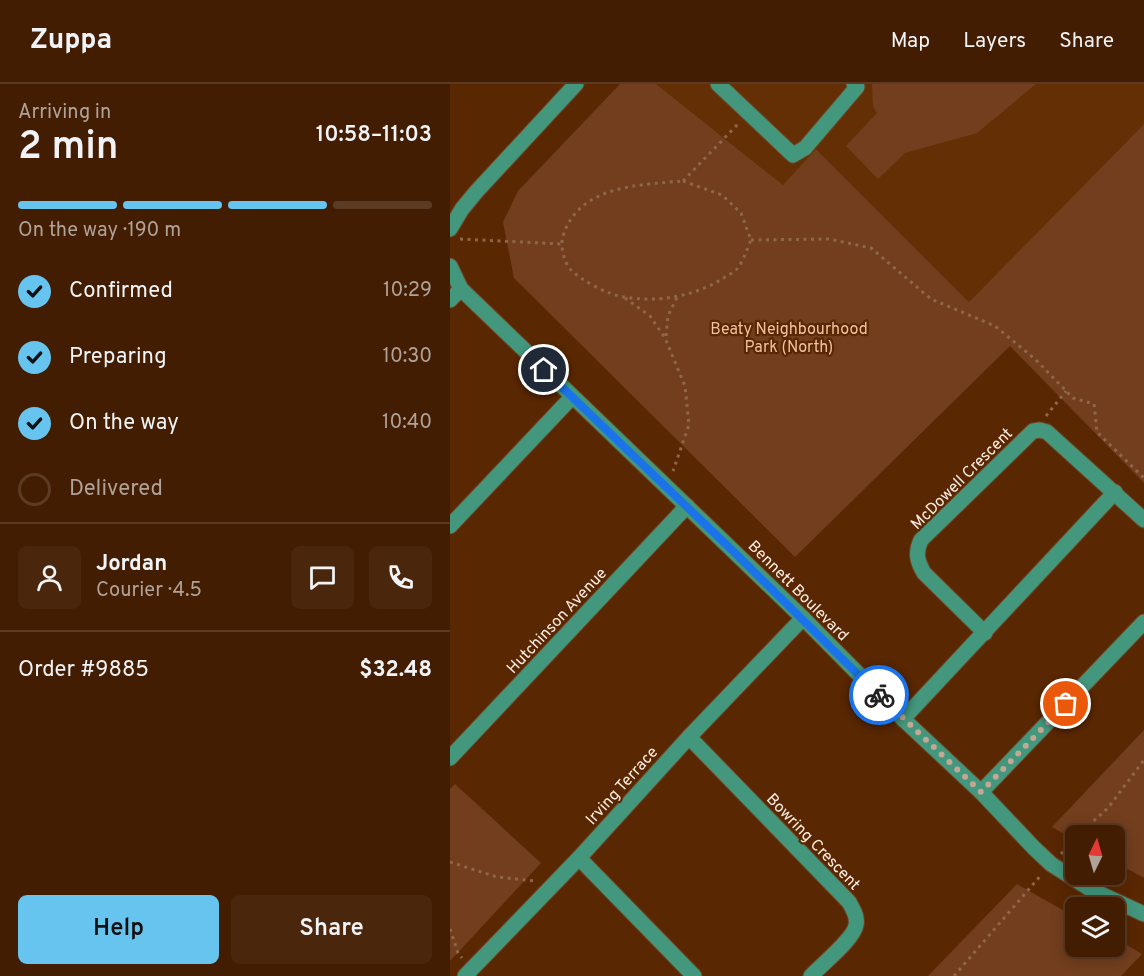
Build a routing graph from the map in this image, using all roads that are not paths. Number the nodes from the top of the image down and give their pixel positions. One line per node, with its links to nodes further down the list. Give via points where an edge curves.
1 (576, 84): 4 (street, via 462,208)
2 (717, 84): 3 (street, via 793,155 805,148 857,87)
3 (854, 84)
4 (450, 230)
5 (450, 266): 6 (street, Bennett Boulevard)
6 (455, 295): 7 (street, Bennett Boulevard)
7 (572, 397): 9 (street, Bennett Boulevard); 11 (street)
8 (1115, 492): 10 (street, McDowell Crescent); 14 (street); 14 (street, McDowell Crescent, via 1047,432 1033,431 921,540 917,561 924,573)
9 (687, 506): 12 (street, Bennett Boulevard); 17 (street, Hutchinson Avenue)
10 (1144, 520)
11 (450, 526)
12 (802, 618): 15 (street, Bennett Boulevard); 16 (street, Irving Terrace)
13 (1144, 622): 18 (street)
14 (985, 633): 15 (street)
15 (903, 719): 18 (street, Bennett Boulevard)
16 (689, 737): 19 (street, Irving Terrace); 23 (street, Bowring Crescent, via 855,912 856,926 850,936)
17 (450, 758)
18 (981, 792): 20 (street, Bennett Boulevard, via 1052,864 1090,889)
19 (579, 858): 21 (street, Irving Terrace); 22 (street)
20 (1144, 914)
21 (472, 974)
22 (694, 976)
23 (811, 976)

